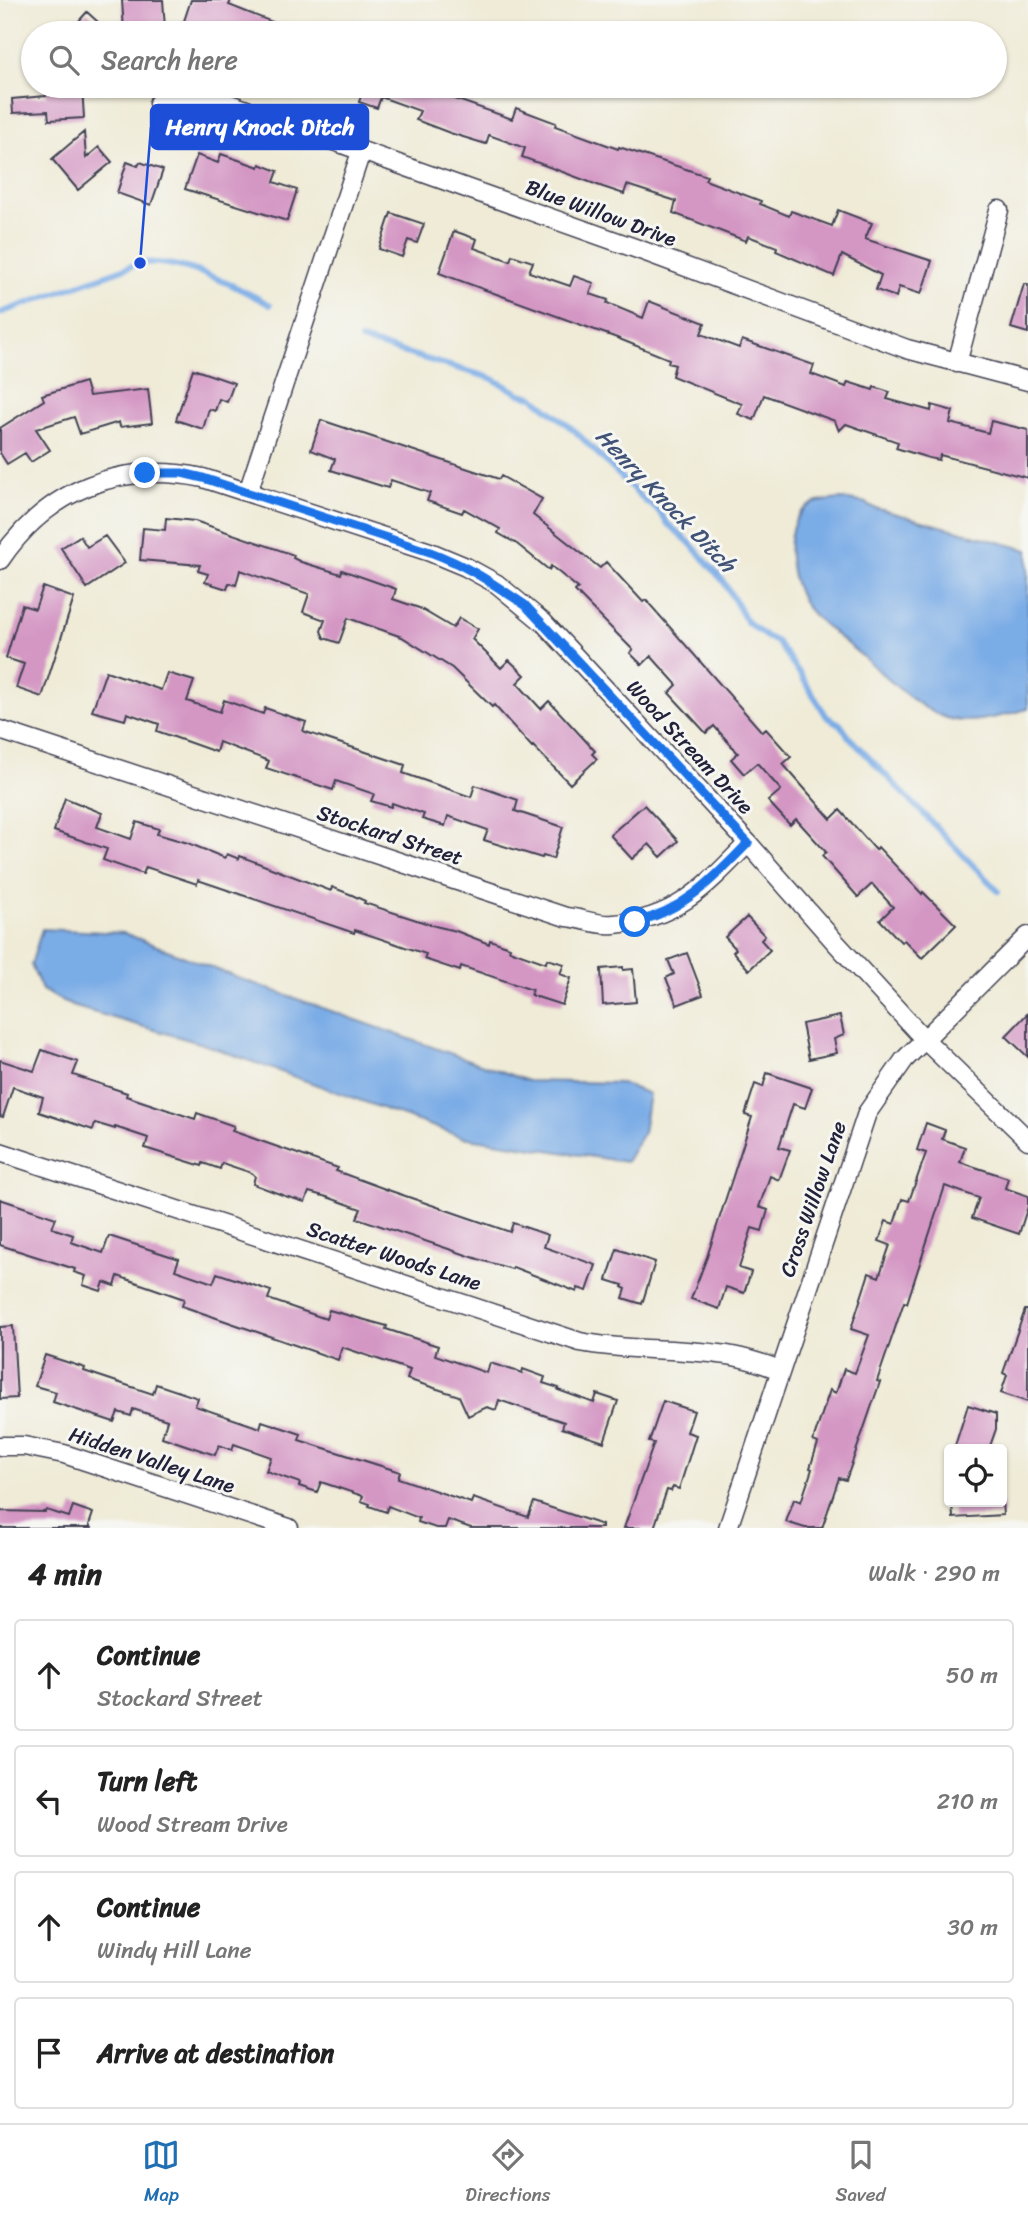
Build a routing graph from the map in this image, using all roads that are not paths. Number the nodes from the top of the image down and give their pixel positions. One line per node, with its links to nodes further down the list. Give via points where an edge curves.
1 (158, 103): 2 (street, Blue Willow Drive, via 191,98 224,102)
2 (361, 152): 4 (street, Blue Willow Drive); 6 (street)
3 (999, 210): 4 (street)
4 (957, 363): 5 (street, Blue Willow Drive)
5 (1028, 381)
6 (248, 492): 7 (street, Wood Stream Drive, via 182,473 139,472 107,479 41,513); 9 (street, Wood Stream Drive, via 450,559 497,584 544,623)
7 (0, 560)
8 (0, 730): 9 (street, Stockard Street, via 592,923 635,922 679,906)
9 (748, 843): 11 (street, Wood Stream Drive)
10 (1028, 936): 11 (street, Cross Willow Lane)
11 (925, 1040): 12 (street, Wood Stream Drive); 14 (street, Cross Willow Lane, via 894,1072 858,1134)
12 (1028, 1140)
13 (0, 1152): 14 (street, Scatter Woods Lane, via 580,1342 731,1355)
14 (780, 1370): 17 (street, Cross Willow Lane)
15 (0, 1446): 16 (street, Hidden Valley Lane, via 64,1454)
16 (289, 1528)
17 (728, 1528)

